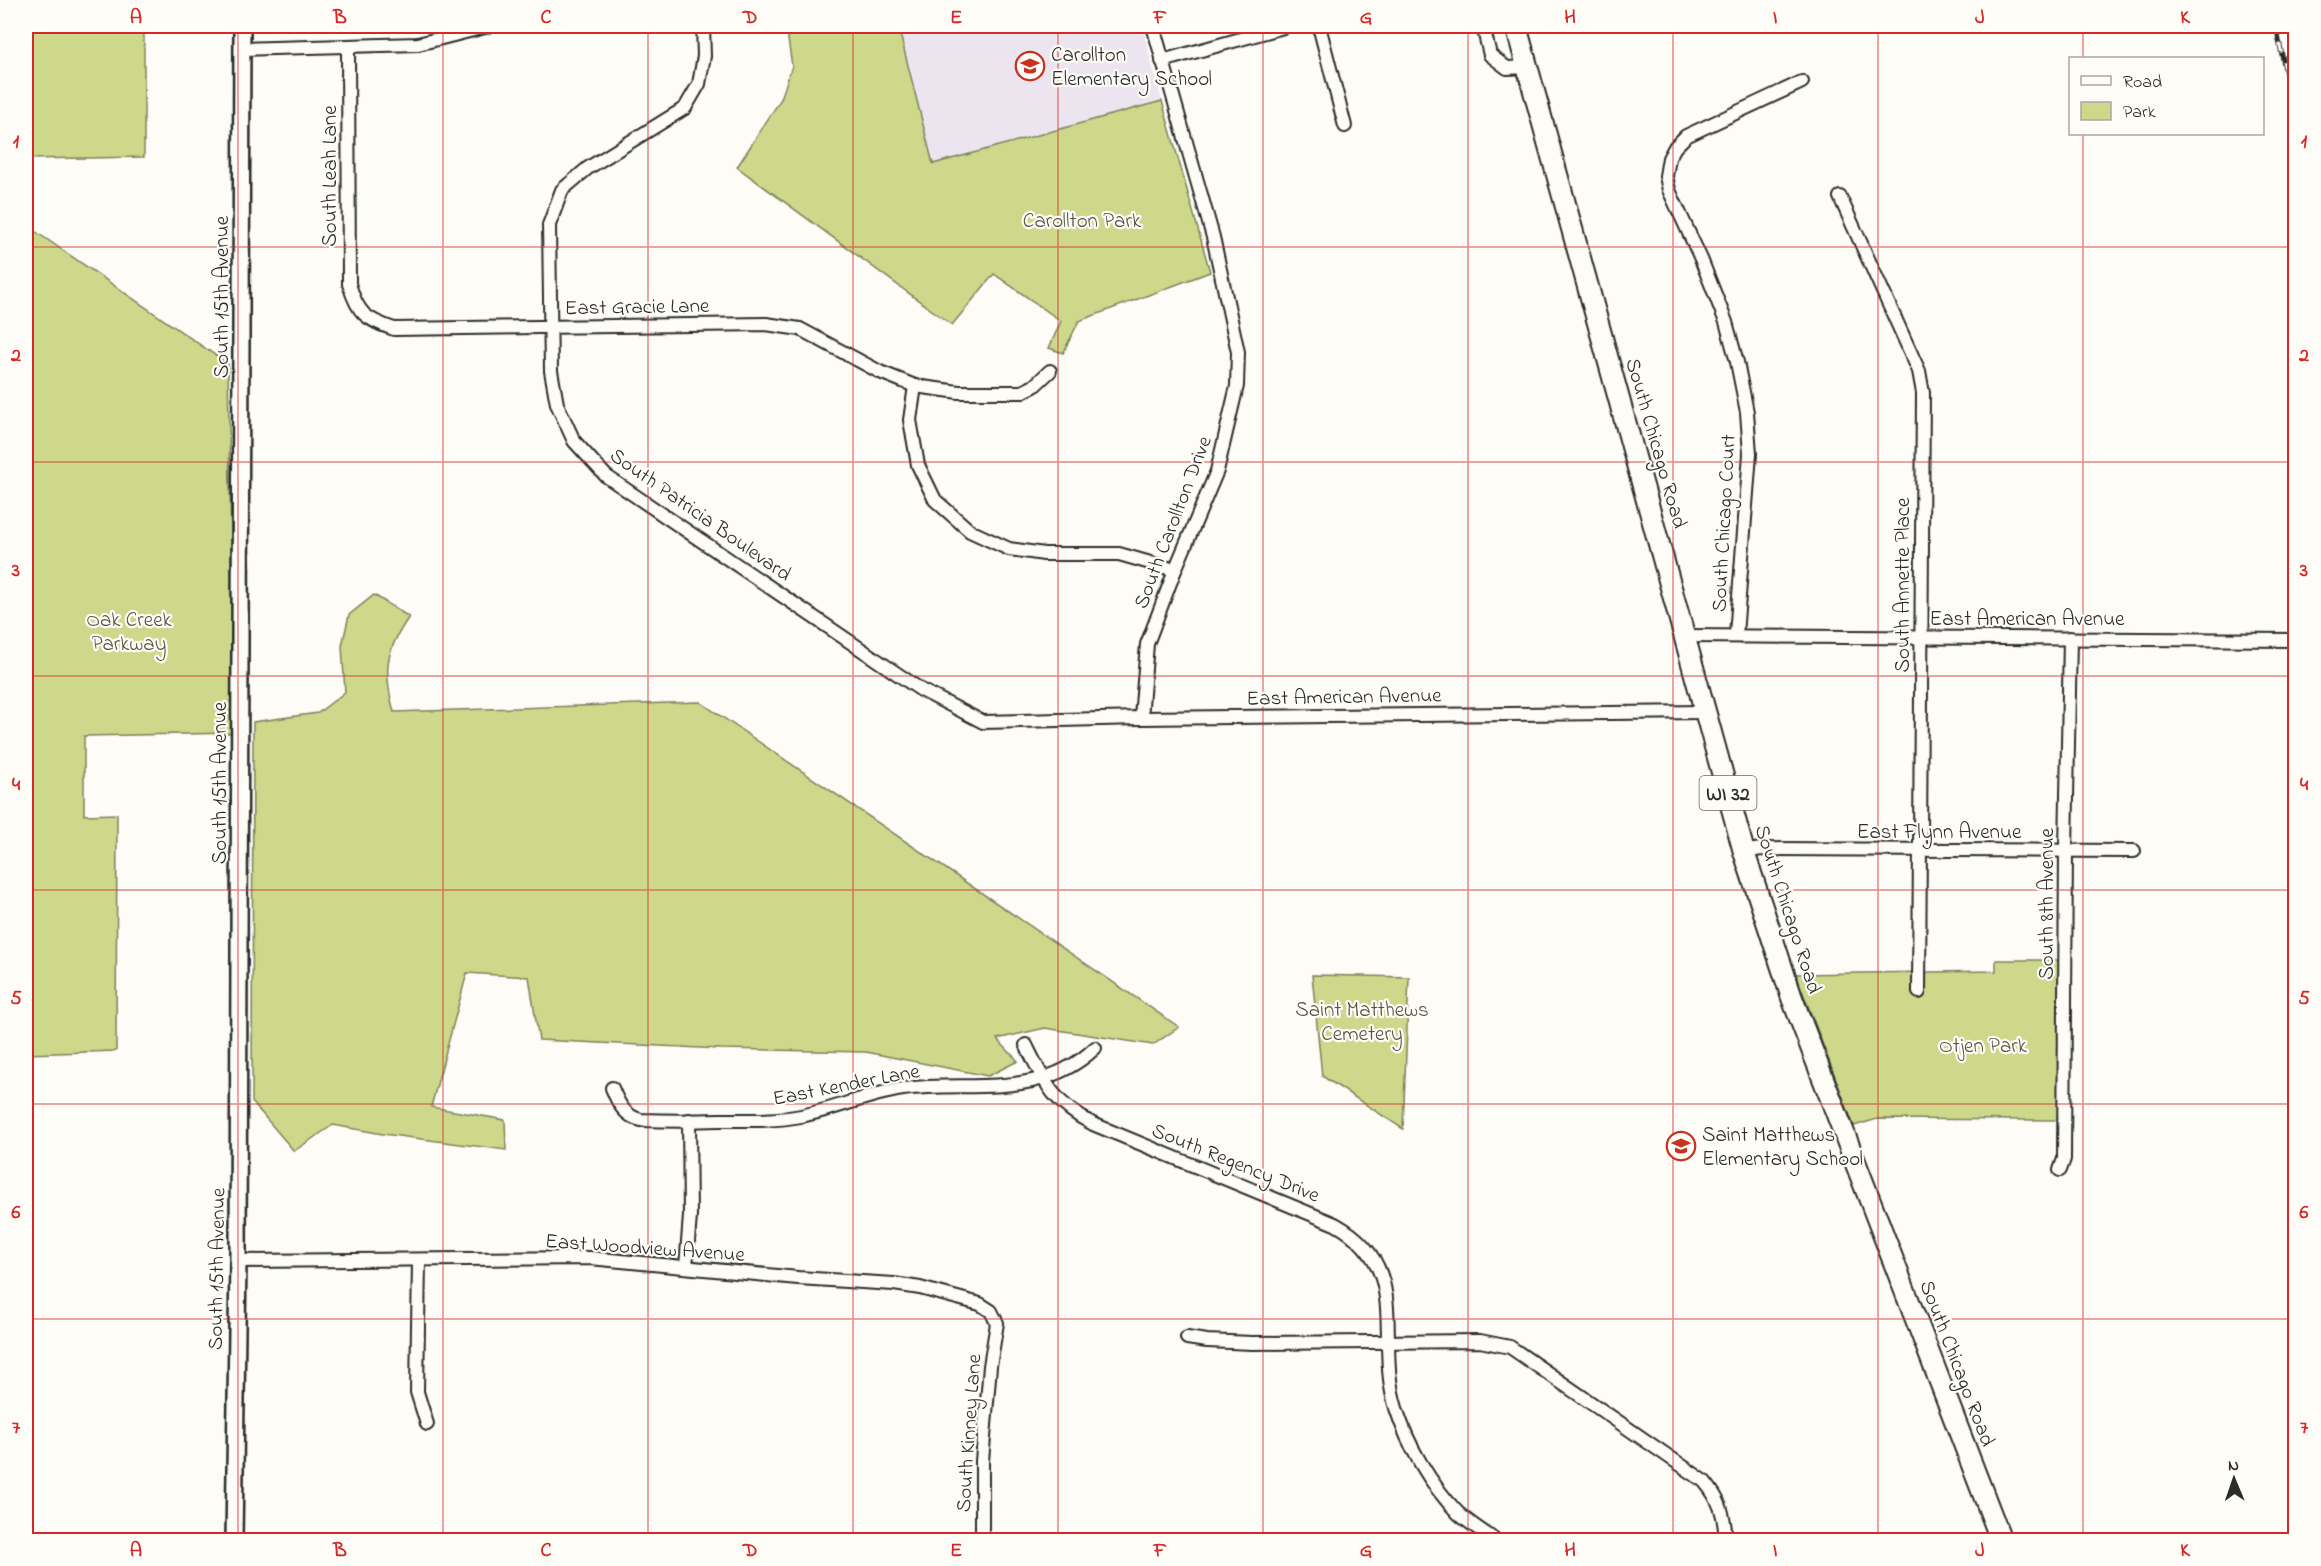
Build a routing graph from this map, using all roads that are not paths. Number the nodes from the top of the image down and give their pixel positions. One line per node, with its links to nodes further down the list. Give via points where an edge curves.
1 (242, 26): 10 (street, South 15th Avenue)
2 (489, 26): 9 (street, via 418,44)
3 (703, 26): 17 (street, South Patricia Boulevard, via 704,56 699,84 685,108 588,168 562,190 549,225)
4 (1153, 26): 11 (street, South Carollton Drive)
5 (1287, 26): 11 (street)
6 (1319, 26): 14 (street)
7 (1483, 26): 12 (street, via 1490,55 1507,69)
8 (1516, 26): 12 (main road, South Chicago Road / WI 32)
9 (348, 47): 10 (street); 16 (street, South Leah Lane, via 349,284)
10 (242, 49): 40 (street, South 15th Avenue)
11 (1162, 61): 20 (street, South Carollton Drive, via 1213,237 1238,352 1237,386 1217,471)
12 (1528, 67): 22 (main road, South Chicago Road / WI 32)
13 (1802, 82): 21 (street, South Chicago Court, via 1686,136 1675,147 1666,176 1722,313 1745,395 1750,454)
14 (1345, 126)
15 (1840, 197): 23 (street, South Annette Place, via 1919,372 1923,393)
16 (355, 304): 17 (street, East Gracie Lane, via 371,321 394,328)
17 (549, 327): 19 (street, East Gracie Lane, via 766,324 800,329); 28 (street, South Patricia Boulevard, via 557,404 574,441 606,476 921,690)
18 (1050, 371): 19 (street, East Gracie Lane, via 1022,392 959,392)
19 (915, 386): 20 (street, via 910,420 918,465 935,500 970,531 1010,549 1044,554 1119,554)
20 (1175, 570): 27 (street, South Carollton Drive, via 1146,644)
21 (1736, 635): 22 (street, East American Avenue); 23 (street, East American Avenue)
22 (1686, 636): 26 (main road, South Chicago Road / WI 32)
23 (1921, 637): 24 (street, East American Avenue); 32 (street, South Annette Place)
24 (2070, 638): 25 (street, East American Avenue); 29 (street, South 8th Avenue)
25 (2295, 640)
26 (1705, 712): 27 (street, East American Avenue); 31 (main road, South Chicago Road / WI 32)
27 (1142, 718): 28 (street, East American Avenue)
28 (983, 722)
29 (2066, 850): 30 (street, East Flynn Avenue); 32 (street, East Flynn Avenue); 39 (street, South 8th Avenue, via 2064,1158)
30 (2134, 851)
31 (1744, 852): 32 (street, East Flynn Avenue); 51 (main road, South Chicago Road / WI 32, via 1792,998)
32 (1921, 852): 33 (street, South Annette Place)
33 (1919, 992)
34 (1026, 1045): 36 (street, South Regency Drive)
35 (1095, 1048): 36 (street, East Kender Lane, via 1071,1067)
36 (1043, 1078): 38 (street, East Kender Lane, via 1014,1085 893,1091 779,1119); 45 (street, South Regency Drive, via 1064,1107 1093,1124 1350,1232 1366,1248 1383,1277)
37 (612, 1088): 38 (street, East Kender Lane, via 623,1111 633,1118)
38 (689, 1120): 42 (street)
39 (2060, 1170)
40 (238, 1261): 41 (street, East Woodview Avenue); 47 (street, South 15th Avenue)
41 (419, 1261): 42 (street, East Woodview Avenue, via 590,1258); 46 (street, via 417,1392)
42 (686, 1267): 43 (street, East Woodview Avenue, via 920,1288 986,1307 995,1316)
43 (997, 1327): 48 (street, South Kinney Lane, via 984,1437)
44 (1187, 1338): 45 (street, via 1222,1342)
45 (1388, 1342): 49 (street, South Regency Drive, via 1392,1394 1410,1443 1444,1496 1465,1519); 50 (street, via 1480,1341 1510,1347 1704,1481 1722,1507)
46 (427, 1424)
47 (234, 1540)
48 (982, 1540)
49 (1495, 1540)
50 (1726, 1540)
51 (2001, 1540)

